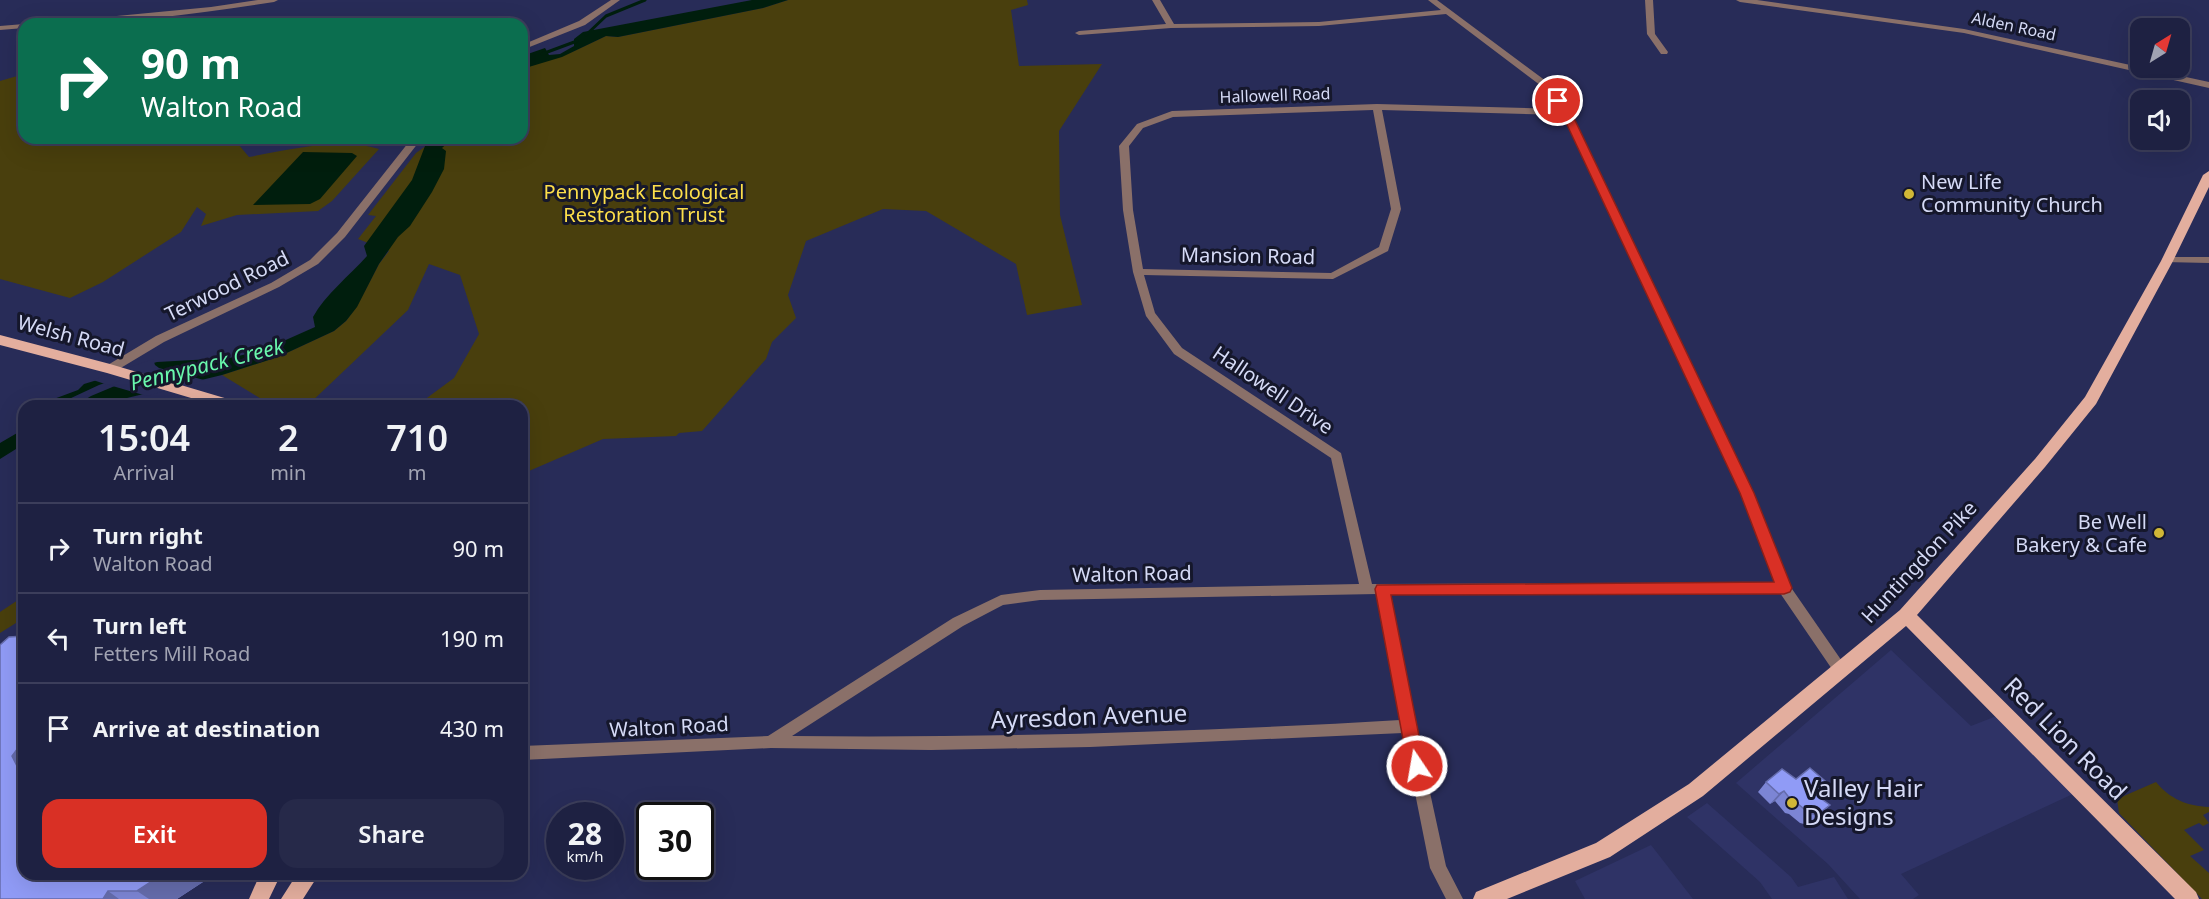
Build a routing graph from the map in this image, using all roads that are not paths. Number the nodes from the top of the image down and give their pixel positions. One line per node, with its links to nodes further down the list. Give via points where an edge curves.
1 (274, 0): 8 (street)
2 (616, 0): 13 (street, via 572,28)
3 (1156, 0): 10 (street)
4 (1432, 0): 7 (street)
5 (1649, 0): 14 (street, via 1651,34)
6 (1740, 0): 15 (street, Alden Road, via 1964,31)
7 (1446, 12): 10 (street, via 1319,24); 17 (street, via 1547,86)
8 (117, 18)
9 (18, 26): 11 (street)
10 (1171, 26): 12 (street)
11 (0, 28)
12 (1080, 33)
13 (528, 46)
14 (1664, 52)
15 (2209, 85)
16 (1377, 106): 17 (street, Hallowell Road); 22 (street, Hallowell Road, via 1172,114 1140,126 1124,146 1128,210); 22 (street, Mansion Road, via 1396,209 1384,249 1333,276)
17 (1566, 112): 26 (street, via 1747,493)
18 (412, 144): 24 (street, Terwood Road, via 341,235 314,262 275,285 160,339)
19 (2209, 175): 20 (main road, Huntingdon Pike)
20 (2168, 260): 21 (street); 29 (main road, Huntingdon Pike, via 2091,400)
21 (2209, 260)
22 (1138, 272): 27 (street, Hallowell Drive, via 1150,315 1178,351 1337,456)
23 (0, 340): 24 (main road, Welsh Road)
24 (113, 370): 25 (main road, Welsh Road)
25 (215, 400)
26 (1784, 588): 28 (street, Walton Road); 30 (street)
27 (1367, 589): 28 (street, Walton Road); 32 (street, Walton Road, via 1040,595 1001,600 958,622)
28 (1383, 589): 31 (street)
29 (1906, 615): 30 (main road, Huntingdon Pike); 41 (main road, Red Lion Road)
30 (1841, 671): 40 (main road, Huntingdon Pike, via 1696,790 1640,827 1603,850)
31 (1408, 726): 32 (street, Ayresdon Avenue, via 986,743); 39 (street, via 1438,868)
32 (770, 742): 33 (street, Walton Road)
33 (528, 753)
34 (268, 880): 37 (main road)
35 (298, 880): 38 (main road)
36 (304, 880): 38 (main road)
37 (259, 899)
38 (290, 899)
39 (1455, 899)
40 (1483, 899)
41 (2189, 899)

